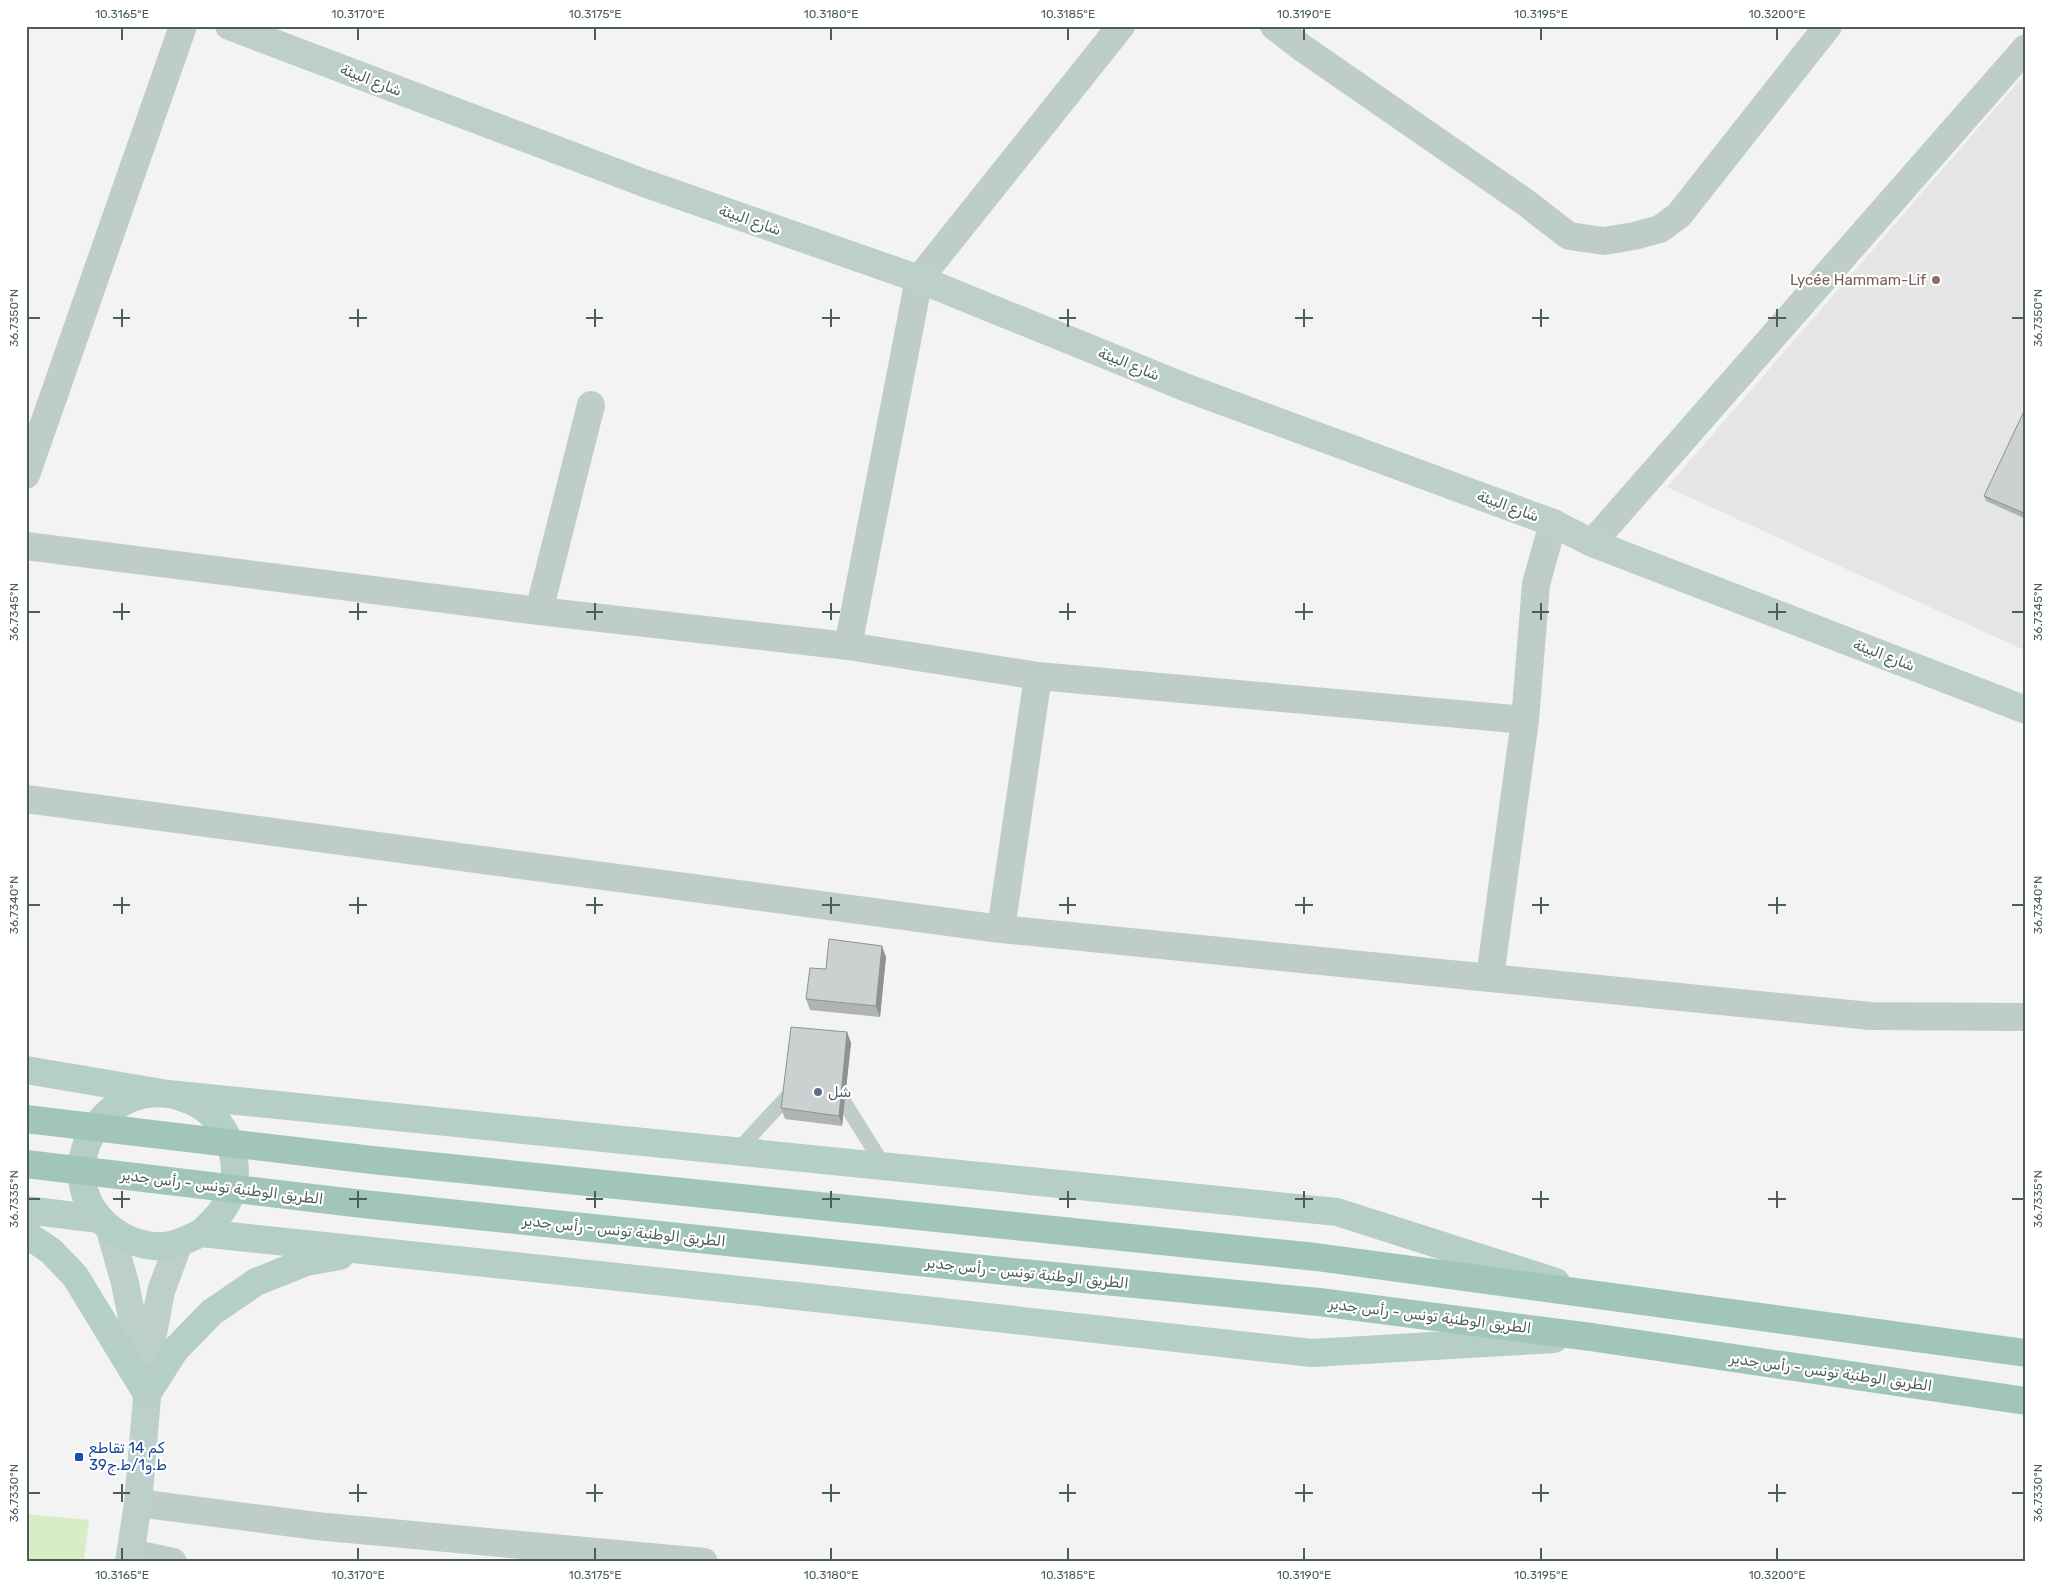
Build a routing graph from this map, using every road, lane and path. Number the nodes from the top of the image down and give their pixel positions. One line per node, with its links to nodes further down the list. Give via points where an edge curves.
1 (183, 26): 9 (street)
2 (229, 26): 7 (main road, شارع البيئة, via 644,183)
3 (1121, 26): 7 (street)
4 (1274, 26): 5 (street, via 1526,202 1568,236 1604,242 1660,229 1679,215)
5 (1828, 26)
6 (2026, 48): 11 (street)
7 (919, 279): 10 (main road, شارع البيئة, via 1187,388); 14 (street)
8 (591, 405): 13 (street)
9 (26, 475)
10 (1553, 523): 11 (main road, شارع البيئة); 17 (street, via 1536,584)
11 (1592, 543): 16 (main road, شارع البيئة)
12 (26, 546): 13 (street)
13 (539, 611): 14 (street)
14 (848, 646): 15 (street)
15 (1038, 676): 17 (street); 19 (street)
16 (2026, 710)
17 (1524, 720): 20 (street)
18 (26, 799): 19 (street)
19 (1001, 929): 20 (street)
20 (1490, 977): 21 (street, via 1870,1016)
21 (2026, 1017)
22 (26, 1070): 23 (main road)
23 (168, 1094): 27 (main road); 31 (main road, via 144,1094 123,1101 104,1115 90,1133 82,1155 82,1177 87,1199); 33 (main road, via 193,1101 214,1117 228,1139 235,1165 232,1191 220,1215)
24 (788, 1096): 27 (lane)
25 (844, 1102): 29 (lane)
26 (26, 1119): 35 (highway, via 382,1161 1316,1258)
27 (738, 1151): 29 (main road)
28 (26, 1164): 36 (highway, الطريق الوطنية تونس - رأس جدير, via 363,1204 1319,1302)
29 (884, 1166): 35 (main road, via 1337,1212)
30 (26, 1210): 31 (main road)
31 (105, 1224): 33 (main road, via 132,1242 155,1246); 38 (main road, via 125,1283)
32 (26, 1234): 38 (main road, via 51,1251 75,1276)
33 (190, 1238): 34 (main road); 38 (main road, via 161,1291)
34 (412, 1254): 36 (main road, via 1312,1353); 38 (main road, via 358,1253 306,1262 256,1282 212,1312 175,1350)
35 (1598, 1296): 37 (highway)
36 (1591, 1337): 39 (highway, الطريق الوطنية تونس - رأس جدير)
37 (2026, 1353)
38 (147, 1394): 40 (main road)
39 (2026, 1401)
40 (138, 1502): 41 (main road); 43 (street, via 316,1526)
41 (130, 1557): 42 (street)
42 (173, 1562)
43 (704, 1562)

